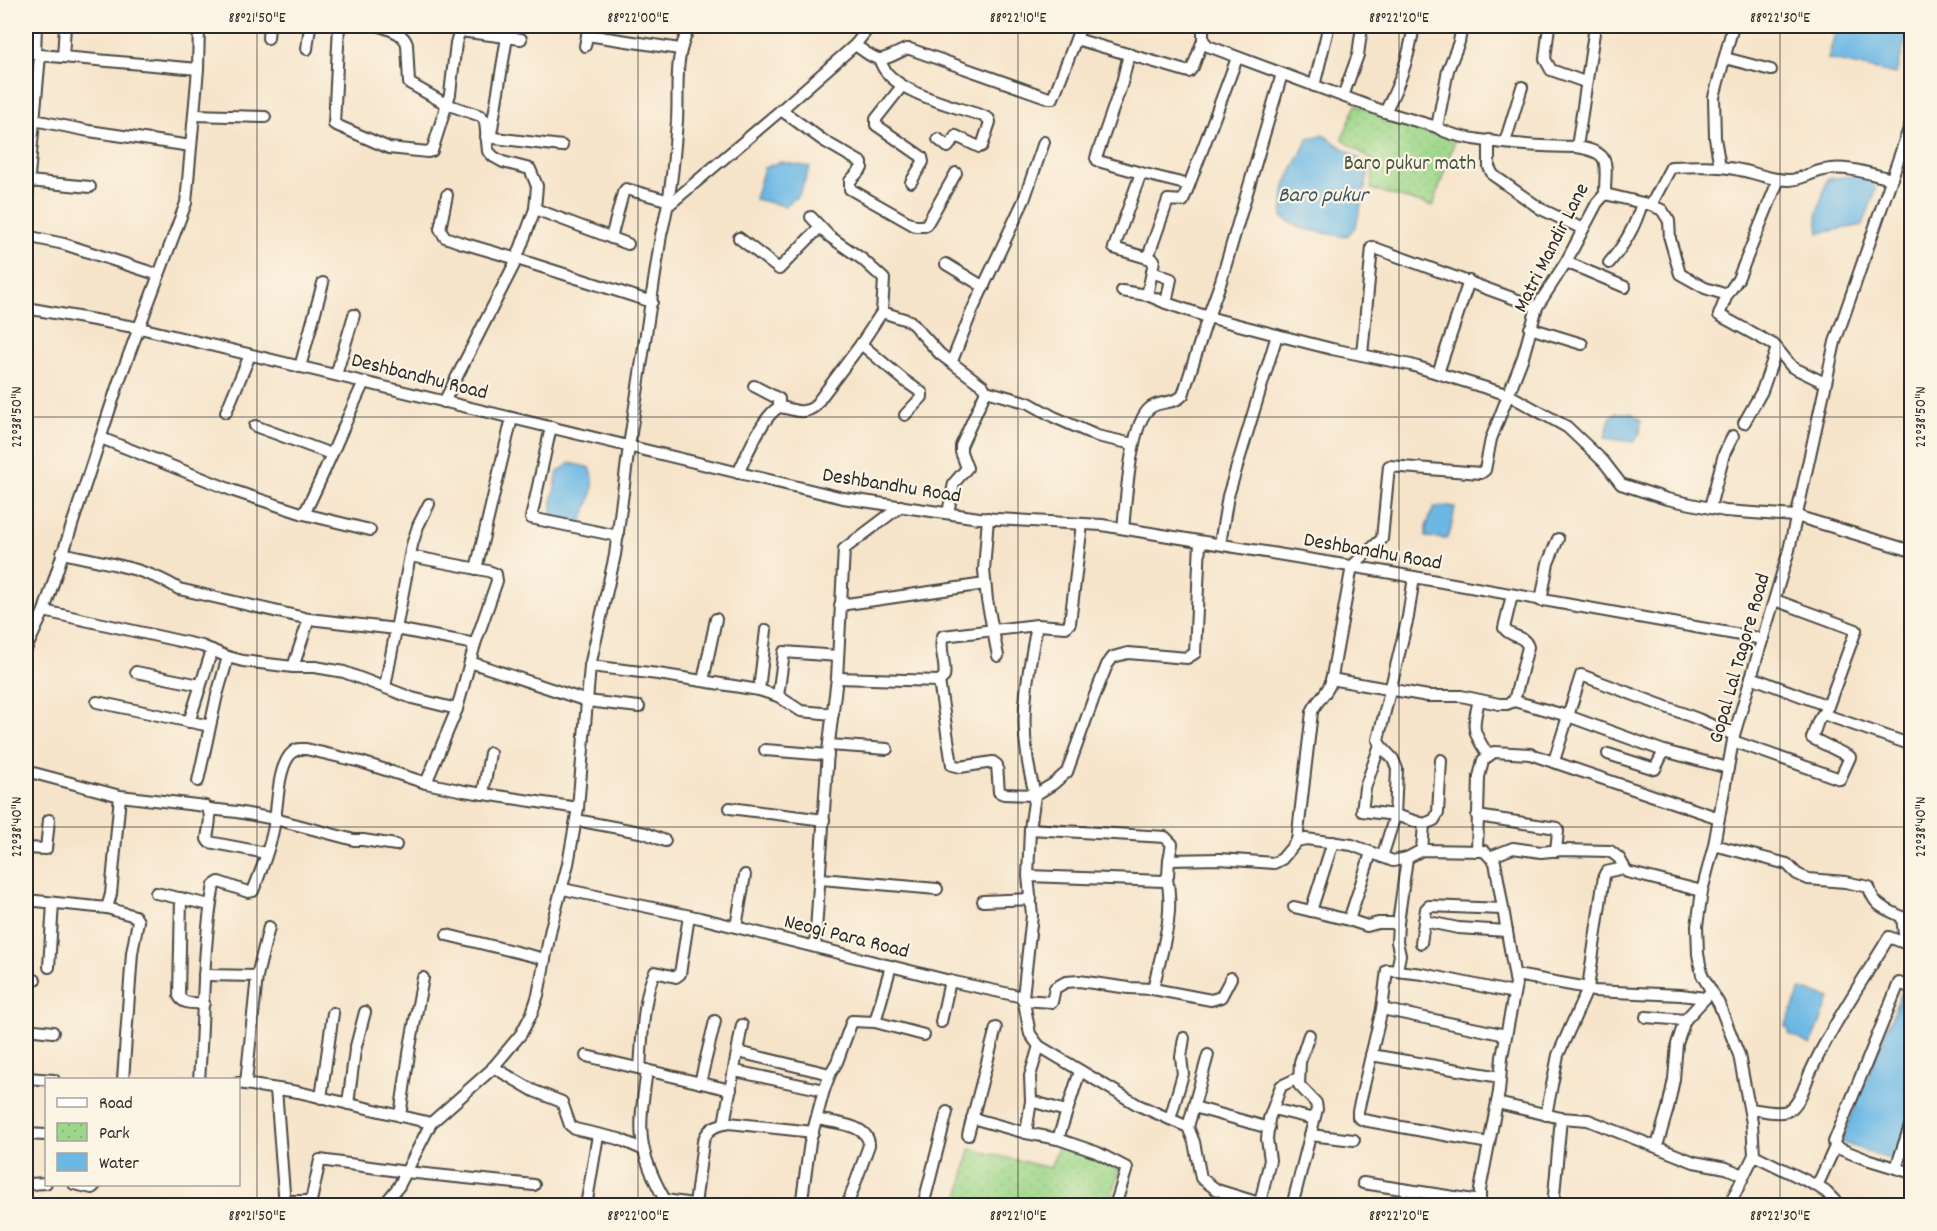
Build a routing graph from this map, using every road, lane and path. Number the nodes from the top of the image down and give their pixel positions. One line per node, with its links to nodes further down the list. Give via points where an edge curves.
1 (36, 26): 30 (street)
2 (65, 26): 32 (street)
3 (199, 26): 36 (street)
4 (269, 26): 22 (street)
5 (309, 26): 28 (street)
6 (339, 26): 44 (street, via 334,124 389,148 430,152)
7 (380, 26): 44 (street, via 405,39 409,83)
8 (690, 26): 29 (street)
9 (870, 26): 26 (street)
10 (1082, 26): 24 (street)
11 (1203, 26): 25 (street)
12 (1326, 26): 41 (street)
13 (1362, 26): 43 (street, via 1358,55)
14 (1414, 26): 46 (street, via 1399,86)
15 (1462, 26): 51 (street)
16 (1549, 26): 39 (street, via 1545,59 1551,70)
17 (1594, 26): 39 (street)
18 (1732, 26): 34 (street)
19 (460, 28): 21 (street); 44 (street)
20 (588, 30): 27 (street); 29 (street)
21 (507, 37): 23 (street); 52 (street)
22 (268, 38)
23 (521, 39)
24 (1076, 39): 31 (street); 35 (street, via 1053,98 910,49)
25 (1203, 40): 31 (street, via 1189,72); 33 (street)
26 (855, 45): 35 (street); 45 (street)
27 (585, 46)
28 (307, 49)
29 (680, 49): 71 (street)
30 (34, 53): 32 (street); 49 (street)
31 (1129, 54): 61 (street, via 1096,158)
32 (63, 57): 36 (street)
33 (1237, 58): 38 (street); 67 (street)
34 (1725, 58): 37 (street); 60 (street, via 1714,98)
35 (880, 60): 40 (street, via 885,71)
36 (198, 69): 47 (street)
37 (1771, 70)
38 (1282, 74): 41 (street); 102 (street)
39 (1586, 81): 59 (street)
40 (902, 86): 53 (street, via 988,119 982,146 956,136 948,147); 66 (street, via 876,119 876,125 922,157)
41 (1314, 86): 43 (street)
42 (1522, 87): 56 (street)
43 (1343, 96): 46 (street)
44 (446, 104): 52 (street, via 482,116)
45 (781, 111): 62 (street, via 862,163 850,181 850,189 915,226 925,226); 71 (street)
46 (1385, 112): 51 (street)
47 (194, 115): 48 (street); 57 (street)
48 (265, 117)
49 (34, 120): 57 (street); 65 (street)
50 (1911, 120): 63 (street, Gopal Lal Tagore Road)
51 (1437, 127): 54 (street, via 1443,132)
52 (488, 137): 58 (street); 74 (street, via 488,151 494,157 530,169 537,186)
53 (938, 139)
54 (1489, 140): 56 (street); 77 (street, via 1489,167 1493,175 1541,209)
55 (1044, 142): 91 (street, via 1024,200)
56 (1505, 142): 59 (street)
57 (191, 146): 88 (street, via 186,203)
58 (562, 146)
59 (1577, 147): 69 (street, Matri Mandir Lane, via 1602,155)
60 (1720, 167): 64 (street); 72 (street, via 1671,167)
61 (1141, 172): 67 (street); 82 (street, via 1113,246)
62 (956, 173)
63 (1892, 179): 64 (street, via 1840,168); 116 (street, Gopal Lal Tagore Road, via 1834,342)
64 (1779, 180): 95 (street, via 1738,279)
65 (29, 181): 68 (street); 73 (street)
66 (911, 182)
67 (1189, 185): 82 (street, via 1183,201 1168,200)
68 (90, 188)
69 (1605, 194): 72 (street); 77 (street, Matri Mandir Lane)
70 (447, 195): 83 (street, via 442,233)
71 (670, 202): 79 (street, via 626,189); 96 (street, via 661,235)
72 (1646, 204): 85 (street, via 1622,248); 95 (street, via 1662,210 1669,221 1680,274)
73 (26, 209)
74 (535, 209): 79 (street); 83 (street)
75 (811, 217): 76 (street)
76 (820, 227): 80 (street, via 779,269); 100 (street, via 884,279)
77 (1583, 229): 84 (street, Matri Mandir Lane)
78 (26, 236): 88 (street, via 64,244)
79 (610, 238): 81 (street)
80 (739, 238)
81 (628, 244)
82 (1148, 258): 87 (street, via 1155,261)
83 (517, 259): 96 (street); 120 (street)
84 (1566, 262): 92 (street); 99 (street, Matri Mandir Lane)
85 (1609, 263)
86 (946, 264): 91 (street)
87 (1152, 272): 94 (street); 97 (street, via 1171,279)
88 (159, 275): 103 (street)
89 (1468, 281): 99 (street); 110 (street, via 1372,247); 113 (street)
90 (323, 283): 112 (street)
91 (984, 287): 111 (street)
92 (1625, 287)
93 (1122, 291): 94 (street)
94 (1148, 295): 97 (street)
95 (1727, 295): 108 (street, via 1719,315)
96 (652, 302): 131 (street)
97 (1166, 303): 102 (street)
98 (26, 308): 103 (street, Deshbandhu Road)
99 (1537, 308): 104 (street, Matri Mandir Lane)
100 (882, 312): 106 (street); 111 (street, via 910,321 940,354)
101 (354, 315): 114 (street)
102 (1208, 317): 105 (street); 130 (street, via 1183,395 1173,402 1151,407)
103 (140, 328): 109 (street, Deshbandhu Road); 129 (street)
104 (1530, 328): 107 (street); 119 (street, Matri Mandir Lane)
105 (1276, 335): 110 (street); 147 (street, via 1228,496)
106 (861, 344): 121 (street, via 814,407 795,412); 123 (street, via 922,393)
107 (1582, 344)
108 (1778, 348): 116 (street, via 1792,367); 125 (street, via 1762,391)
109 (250, 355): 112 (street, Deshbandhu Road); 122 (street)
110 (1362, 355): 113 (street)
111 (952, 361): 118 (street)
112 (300, 367): 114 (street, Deshbandhu Road)
113 (1438, 373): 119 (street)
114 (336, 375): 115 (street, Deshbandhu Road)
115 (364, 382): 120 (street, Deshbandhu Road); 132 (street)
116 (1825, 383): 139 (street, Gopal Lal Tagore Road)
117 (754, 387): 121 (street, via 779,399)
118 (986, 391): 130 (street, via 1029,403 1097,436); 137 (street, via 961,446 967,468 954,483)
119 (1509, 395): 136 (street, via 1567,427 1622,484 1667,499); 151 (street, Matri Mandir Lane, via 1491,439 1488,464 1481,473 1389,466 1382,539)
120 (444, 402): 124 (street, Deshbandhu Road)
121 (779, 407): 133 (street, via 772,412)
122 (226, 412)
123 (905, 415)
124 (512, 418): 127 (street, Deshbandhu Road); 152 (street)
125 (1744, 423)
126 (255, 426): 132 (street)
127 (551, 427): 131 (street, Deshbandhu Road); 144 (street, via 531,518)
128 (1733, 436): 136 (street, via 1724,454)
129 (101, 438): 138 (street, via 234,491); 149 (street)
130 (1133, 444): 142 (street)
131 (629, 447): 133 (street, Deshbandhu Road); 144 (street)
132 (331, 454): 138 (street)
133 (738, 473): 135 (street, Deshbandhu Road, via 843,498)
134 (429, 504): 150 (street, via 418,525)
135 (901, 506): 137 (street, Deshbandhu Road); 158 (street, via 844,549)
136 (1710, 507): 139 (street)
137 (948, 513): 140 (street, Deshbandhu Road)
138 (304, 514): 143 (street)
139 (1796, 516): 148 (street); 156 (street, Gopal Lal Tagore Road)
140 (988, 518): 141 (street, Deshbandhu Road); 154 (street)
141 (1082, 524): 142 (street, Deshbandhu Road); 162 (street, via 1070,623 1066,627)
142 (1123, 528): 146 (street, Deshbandhu Road)
143 (370, 530)
144 (618, 536): 174 (street)
145 (1558, 539): 157 (street, via 1548,563)
146 (1200, 542): 147 (street, Deshbandhu Road); 215 (street, via 1195,653 1187,658 1128,653 1113,657 1067,772)
147 (1220, 544): 151 (street, Deshbandhu Road)
148 (1911, 551)
149 (62, 554): 159 (street); 160 (street, via 145,572 179,589)
150 (410, 556): 152 (street); 163 (street)
151 (1352, 566): 153 (street, Deshbandhu Road); 179 (street)
152 (476, 568): 167 (street, via 494,572 498,578)
153 (1414, 577): 155 (street, Deshbandhu Road); 185 (street)
154 (985, 584): 158 (street); 164 (street)
155 (1512, 595): 157 (street, Deshbandhu Road); 189 (street, via 1504,628 1523,638 1528,647)
156 (1775, 600): 166 (street, Gopal Lal Tagore Road); 193 (street, via 1856,630)
157 (1541, 601): 166 (street, Deshbandhu Road)
158 (840, 605): 170 (street)
159 (44, 611): 168 (street); 169 (street)
160 (309, 619): 163 (street); 175 (street)
161 (716, 619): 180 (street)
162 (1037, 625): 164 (street); 215 (street, via 1026,682 1025,734)
163 (396, 629): 167 (street); 183 (street)
164 (992, 629): 171 (street); 181 (street, via 943,636 945,670)
165 (766, 630): 184 (street)
166 (1762, 639): 177 (street, Gopal Lal Tagore Road)
167 (475, 644): 173 (street)
168 (26, 649)
169 (212, 650): 172 (street); 182 (street)
170 (838, 656): 178 (street); 186 (street, via 784,652)
171 (998, 656)
172 (228, 657): 175 (street); 197 (street)
173 (470, 663): 188 (street); 192 (street)
174 (590, 666): 180 (street); 188 (street)
175 (293, 667): 183 (street, via 344,672)
176 (136, 672): 182 (street)
177 (1751, 677): 193 (street); 198 (street, Gopal Lal Tagore Road)
178 (837, 678): 181 (street); 194 (street)
179 (1331, 679): 185 (street); 230 (street, via 1312,712)
180 (703, 681): 184 (street)
181 (939, 681): 215 (street, via 952,765 993,762 997,765 999,792)
182 (200, 685): 196 (street)
183 (384, 687): 192 (street)
184 (759, 690): 186 (street)
185 (1389, 690): 187 (street); 199 (street)
186 (778, 696): 194 (street, via 801,711)
187 (1479, 700): 189 (street, via 1499,704); 207 (street, via 1475,735)
188 (587, 701): 191 (street); 217 (street)
189 (1514, 701): 195 (street)
190 (97, 702): 196 (street)
191 (639, 707)
192 (457, 709): 213 (street)
193 (1825, 710): 198 (street, via 1812,738 1850,757 1840,779); 200 (street)
194 (832, 714): 203 (street)
195 (1568, 716): 198 (street, via 1581,675 1698,719); 204 (street); 209 (street)
196 (189, 722): 197 (street)
197 (210, 726): 212 (street)
198 (1734, 738): 210 (street, Gopal Lal Tagore Road)
199 (1380, 745): 220 (street, via 1396,764); 220 (street, via 1365,788 1362,811)
200 (1911, 745)
201 (887, 749): 203 (street)
202 (765, 750): 203 (street)
203 (828, 750): 226 (street)
204 (1664, 751): 206 (street, via 1655,770); 210 (street)
205 (490, 753): 214 (street)
206 (1608, 754)
207 (1488, 755): 209 (street, via 1514,752); 221 (street, via 1479,777)
208 (1441, 760): 227 (street, via 1436,818)
209 (1554, 762): 222 (street)
210 (1728, 768): 222 (street, Gopal Lal Tagore Road)
211 (26, 771): 216 (street)
212 (198, 781)
213 (426, 783): 214 (street); 223 (street, via 361,762 298,749 289,757 280,779)
214 (483, 794): 217 (street)
215 (1035, 795): 228 (street)
216 (120, 796): 219 (street); 259 (street)
217 (578, 808): 225 (street)
218 (730, 808): 226 (street)
219 (209, 809): 223 (street); 238 (street, via 208,842)
220 (1395, 815): 227 (street); 239 (street)
221 (1477, 816): 236 (street); 237 (street, via 1557,828)
222 (1719, 818): 233 (street, Gopal Lal Tagore Road)
223 (275, 819): 232 (street, via 354,840); 238 (street)
224 (49, 820): 234 (street, via 46,849)
225 (576, 820): 229 (street, via 645,833); 248 (street)
226 (824, 820): 246 (street)
227 (1424, 824): 235 (street)
228 (1030, 829): 242 (street, via 1165,837 1172,844); 245 (street)
229 (665, 841)
230 (1297, 841): 231 (street); 242 (street, via 1274,863)
231 (1333, 842): 239 (street, via 1352,844); 261 (street)
232 (396, 845)
233 (1714, 845): 250 (street, Gopal Lal Tagore Road); 271 (street, via 1787,864 1808,879 1869,887 1879,906 1902,917)
234 (26, 848)
235 (1422, 850): 236 (street); 241 (street)
236 (1477, 851): 240 (street)
237 (1556, 851): 240 (street, via 1513,848); 243 (street, via 1610,851)
238 (266, 853): 257 (street, via 253,891 216,882)
239 (1376, 855): 241 (street, via 1394,861); 263 (street)
240 (1490, 857): 260 (street, via 1495,862)
241 (1407, 858): 265 (street)
242 (1169, 860): 247 (street)
243 (1624, 868): 250 (street, via 1633,874); 283 (street, via 1604,876)
244 (745, 875): 267 (street)
245 (1028, 876): 247 (street); 253 (street)
246 (821, 879): 249 (street); 272 (street)
247 (1167, 879): 285 (street, via 1168,920)
248 (562, 889): 262 (street, Neogi Para Road); 273 (street)
249 (937, 889)
250 (1702, 891): 287 (street, Gopal Lal Tagore Road, via 1698,954)
251 (156, 893): 252 (street)
252 (181, 898): 257 (street); 289 (street, via 178,996 186,1003)
253 (1031, 899): 255 (street); 288 (street)
254 (26, 900): 256 (street)
255 (983, 900)
256 (53, 903): 259 (street); 275 (street)
257 (210, 904): 277 (street)
258 (1294, 907): 261 (street)
259 (108, 908): 318 (street, via 135,916 138,921)
260 (1502, 909): 264 (street, via 1429,906); 268 (street)
261 (1311, 911): 263 (street)
262 (689, 916): 267 (street, Neogi Para Road); 312 (street, via 680,974 676,977 655,972 652,977)
263 (1349, 920): 265 (street, via 1367,926)
264 (1424, 921): 268 (street); 270 (street)
265 (1398, 923): 276 (street)
266 (269, 927): 279 (street)
267 (736, 927): 272 (street, Neogi Para Road)
268 (1507, 931): 278 (street)
269 (447, 935): 273 (street)
270 (1421, 943)
271 (1908, 945): 333 (street, via 1889,938 1846,1006 1796,1104 1784,1112)
272 (815, 946): 274 (street, Neogi Para Road)
273 (545, 960): 311 (street, via 532,1013 521,1034)
274 (891, 966): 282 (street, Neogi Para Road); 296 (street)
275 (49, 967)
276 (1397, 970): 286 (street); 290 (street, via 1386,973)
277 (204, 975): 279 (street); 289 (street)
278 (1516, 975): 283 (street); 286 (street)
279 (257, 976): 322 (street)
280 (423, 978): 337 (street)
281 (1231, 978): 285 (street, via 1221,997 1211,1000)
282 (950, 981): 288 (street, Neogi Para Road); 297 (street)
283 (1588, 988): 287 (street, via 1606,992); 336 (street, via 1558,1055)
284 (1911, 988): 360 (street, via 1899,983)
285 (1153, 989): 288 (street, Neogi Para Road, via 1077,980 1059,984 1052,1002)
286 (1514, 993): 304 (street)
287 (1708, 994): 294 (street); 333 (street, Gopal Lal Tagore Road, via 1719,1004 1739,1055)
288 (1023, 998): 306 (street, via 1030,1034)
289 (204, 1003): 319 (street)
290 (1382, 1009): 304 (street); 309 (street)
291 (365, 1012): 330 (street)
292 (333, 1013): 327 (street)
293 (1646, 1017): 294 (street)
294 (1685, 1020): 359 (street)
295 (715, 1021): 323 (street)
296 (875, 1022): 302 (street); 315 (street, via 852,1021)
297 (941, 1022)
298 (742, 1025): 307 (street)
299 (996, 1028): 338 (street)
300 (26, 1029): 301 (street)
301 (53, 1032)
302 (924, 1035)
303 (1309, 1035): 320 (street)
304 (1506, 1035): 316 (street)
305 (1184, 1038): 341 (street, via 1183,1074)
306 (1039, 1046): 314 (street); 328 (street, via 1030,1076)
307 (738, 1052): 313 (street); 315 (street)
308 (1208, 1055): 331 (street)
309 (1371, 1055): 316 (street); 358 (street, via 1358,1111 1360,1119)
310 (586, 1056): 312 (street)
311 (493, 1067): 344 (street); 352 (street, via 534,1091 558,1099 565,1107 570,1125)
312 (644, 1069): 323 (street); 361 (street)
313 (735, 1071): 325 (street); 326 (street)
314 (1080, 1071): 334 (street); 341 (street)
315 (830, 1074): 326 (street)
316 (1500, 1077): 329 (street)
317 (26, 1078): 321 (street)
318 (123, 1078)
319 (199, 1078)
320 (1298, 1078): 332 (street, via 1281,1086); 342 (street, via 1299,1085 1316,1103)
321 (45, 1079)
322 (242, 1083): 324 (street)
323 (700, 1083): 325 (street)
324 (276, 1089): 327 (street); 376 (street)
325 (731, 1090): 345 (street)
326 (824, 1090): 340 (street)
327 (321, 1098): 330 (street)
328 (1031, 1101): 334 (street); 349 (street)
329 (1497, 1103): 336 (street); 358 (street)
330 (348, 1104): 337 (street)
331 (1194, 1107): 346 (street); 347 (street)
332 (1273, 1109): 342 (street); 347 (street)
333 (1750, 1109): 362 (street, Gopal Lal Tagore Road)
334 (1066, 1111): 356 (street)
335 (947, 1112): 384 (street)
336 (1546, 1115): 339 (street)
337 (400, 1116): 344 (street)
338 (972, 1118): 349 (street); 353 (street)
339 (1561, 1118): 359 (street, via 1588,1120); 387 (street)
340 (816, 1119): 348 (street); 383 (street, via 856,1129 868,1138)
341 (1170, 1119): 346 (street)
342 (1314, 1119): 354 (street)
343 (1911, 1120): 355 (street)
344 (431, 1124): 364 (street)
345 (724, 1124): 348 (street); 378 (street, via 705,1134)
346 (1188, 1127): 377 (street, via 1201,1178 1216,1190)
347 (1269, 1128): 377 (street, via 1270,1160)
348 (813, 1132): 382 (street)
349 (1026, 1133): 356 (street)
350 (26, 1134): 351 (street)
351 (45, 1135)
352 (597, 1135): 361 (street, via 620,1139); 380 (street)
353 (968, 1135)
354 (1310, 1135): 357 (street); 386 (street)
355 (1908, 1138): 363 (street)
356 (1058, 1139): 385 (street, via 1127,1168)
357 (1354, 1140)
358 (1489, 1143): 375 (street)
359 (1657, 1146): 366 (street, via 1694,1162)
360 (1835, 1147): 363 (street); 372 (street)
361 (642, 1149): 374 (street)
362 (1754, 1155): 366 (street); 372 (street)
363 (1896, 1168): 365 (street)
364 (406, 1172): 369 (street); 376 (street, via 320,1160 311,1201); 379 (street)
365 (1911, 1173)
366 (1744, 1176): 388 (street)
367 (45, 1183): 373 (street)
368 (1363, 1183): 375 (street)
369 (534, 1185)
370 (80, 1186): 371 (street)
371 (95, 1186)
372 (1817, 1186): 389 (street)
373 (26, 1188)
374 (665, 1203): 378 (street)
375 (1480, 1203)
376 (285, 1204)
377 (1264, 1204)
378 (695, 1205): 381 (street)
379 (383, 1206)
380 (586, 1206)
381 (700, 1206)
382 (801, 1206)
383 (847, 1206)
384 (922, 1206)
385 (1115, 1206)
386 (1292, 1206)
387 (1553, 1206)
388 (1729, 1206)
389 (1840, 1206)

